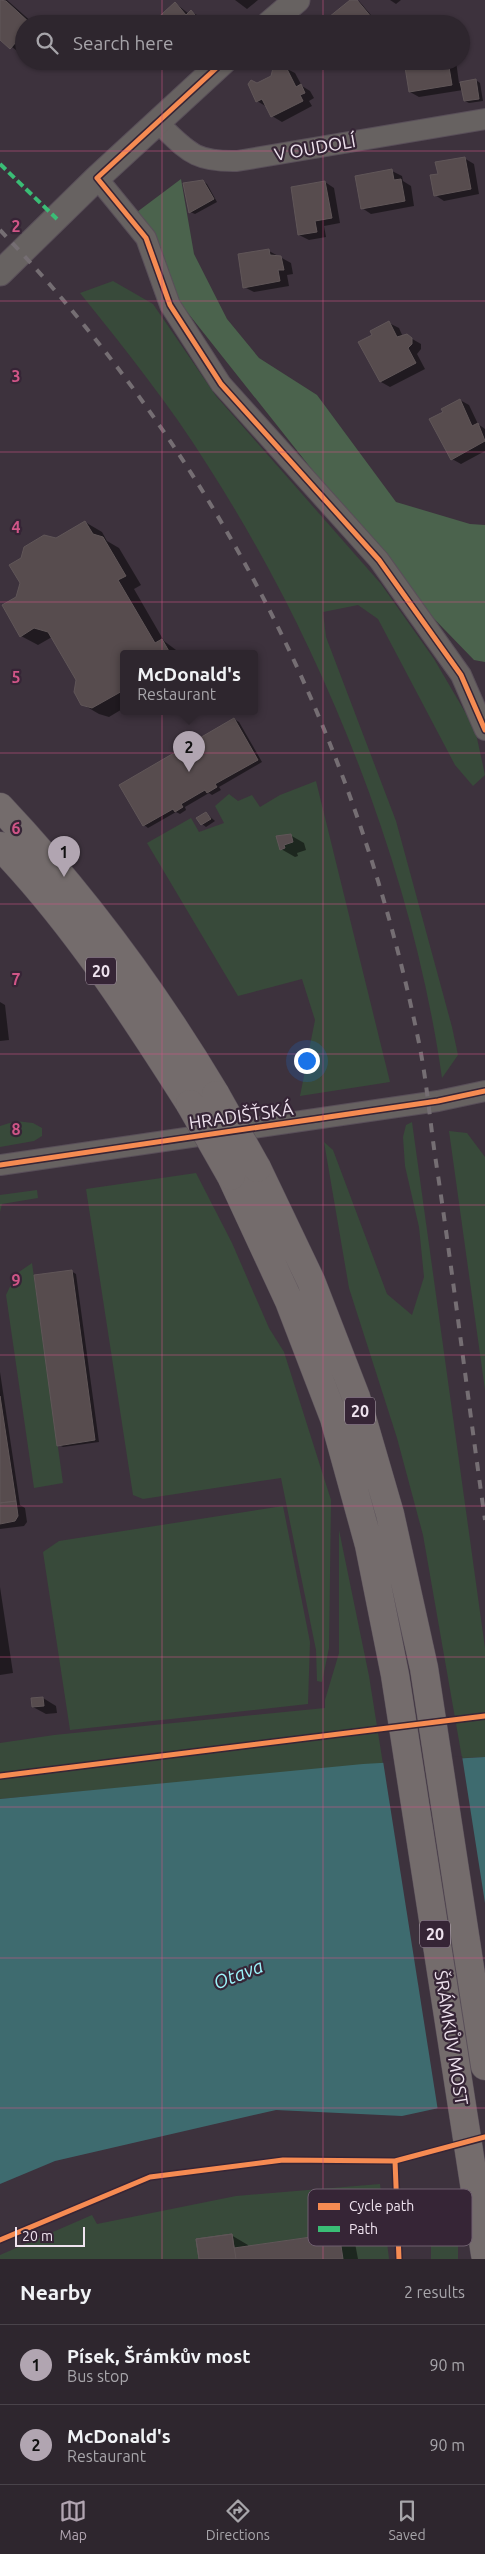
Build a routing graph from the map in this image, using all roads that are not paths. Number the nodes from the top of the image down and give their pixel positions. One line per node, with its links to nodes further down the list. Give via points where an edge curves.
1 (297, 0): 2 (street)
2 (280, 15)
3 (214, 70): 5 (street)
4 (485, 119): 5 (street, V OUDOLÍ, via 237,161 214,162 188,152)
5 (157, 122): 6 (street)
6 (97, 178): 7 (street); 8 (street, via 146,238 170,305 220,384 379,560 461,675)
7 (0, 273)
8 (485, 730)
9 (0, 807): 13 (highway, ŠRÁMKŮV MOST / 20, bridge, via 64,877 175,1026 256,1168 311,1281 356,1397 390,1514 424,1668)
10 (0, 846): 14 (highway, ŠRÁMKŮV MOST / 20, bridge, via 92,957 190,1104 231,1176 290,1301 334,1418 369,1544 395,1675)
11 (485, 1091): 12 (street, HRADIŠŤSKÁ, via 301,1122)
12 (0, 1165)
13 (485, 2066)
14 (485, 2254)

